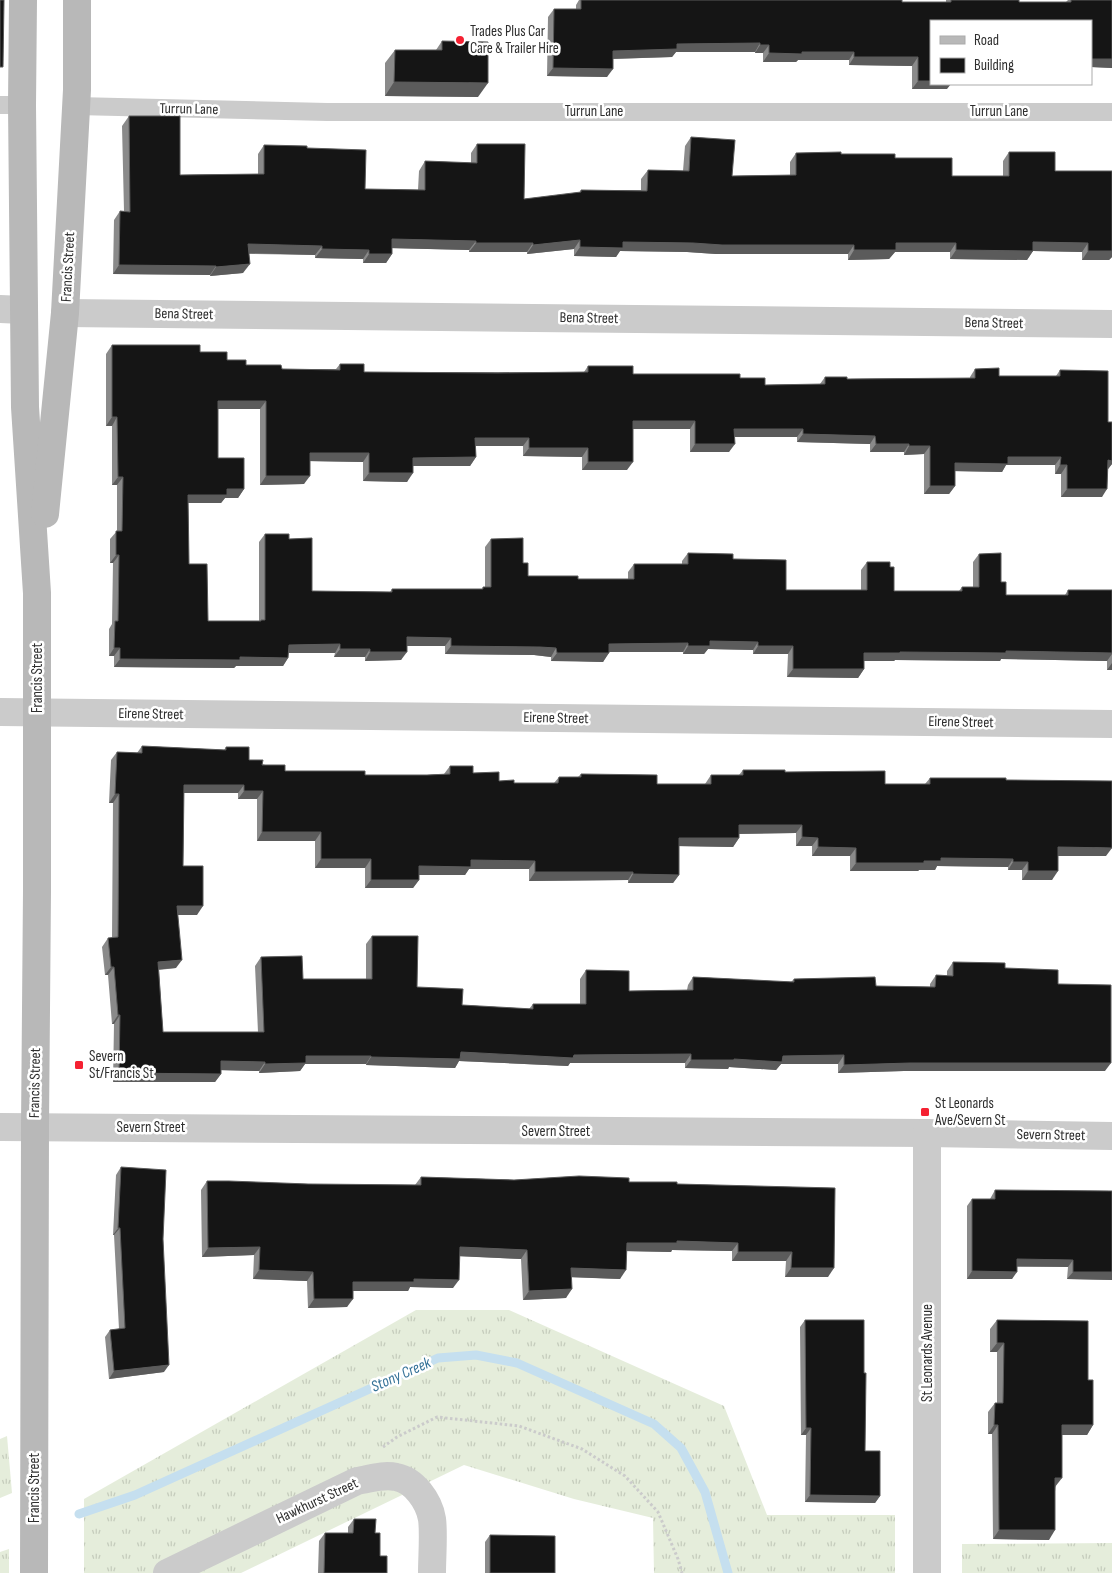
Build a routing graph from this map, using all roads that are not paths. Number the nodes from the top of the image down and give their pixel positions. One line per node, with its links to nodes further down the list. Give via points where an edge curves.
1 (23, 0): 3 (main road, Francis Street)
2 (77, 0): 4 (main road, Francis Street)
3 (11, 105): 6 (main road, Francis Street)
4 (76, 106): 5 (lane, Turrun Lane, via 327,112); 7 (main road, Francis Street)
5 (1112, 112)
6 (12, 310): 9 (main road, Francis Street, via 25,407)
7 (65, 313): 8 (street, Bena Street); 9 (main road, Francis Street)
8 (1112, 324)
9 (37, 593): 11 (main road, Francis Street)
10 (0, 712): 11 (street, Eirene Street)
11 (37, 712): 12 (street, Eirene Street); 14 (main road, Francis Street)
12 (1112, 724)
13 (0, 1127): 14 (street, Severn Street)
14 (35, 1128): 15 (street, Severn Street); 17 (main road, Francis Street)
15 (927, 1133): 16 (street, Severn Street); 20 (street, St Leonards Avenue)
16 (1112, 1136)
17 (34, 1573)
18 (167, 1573): 19 (street, Hawkhurst Street, via 357,1481 380,1476 396,1477 411,1484 424,1498 432,1518)
19 (432, 1573)
20 (927, 1573)

